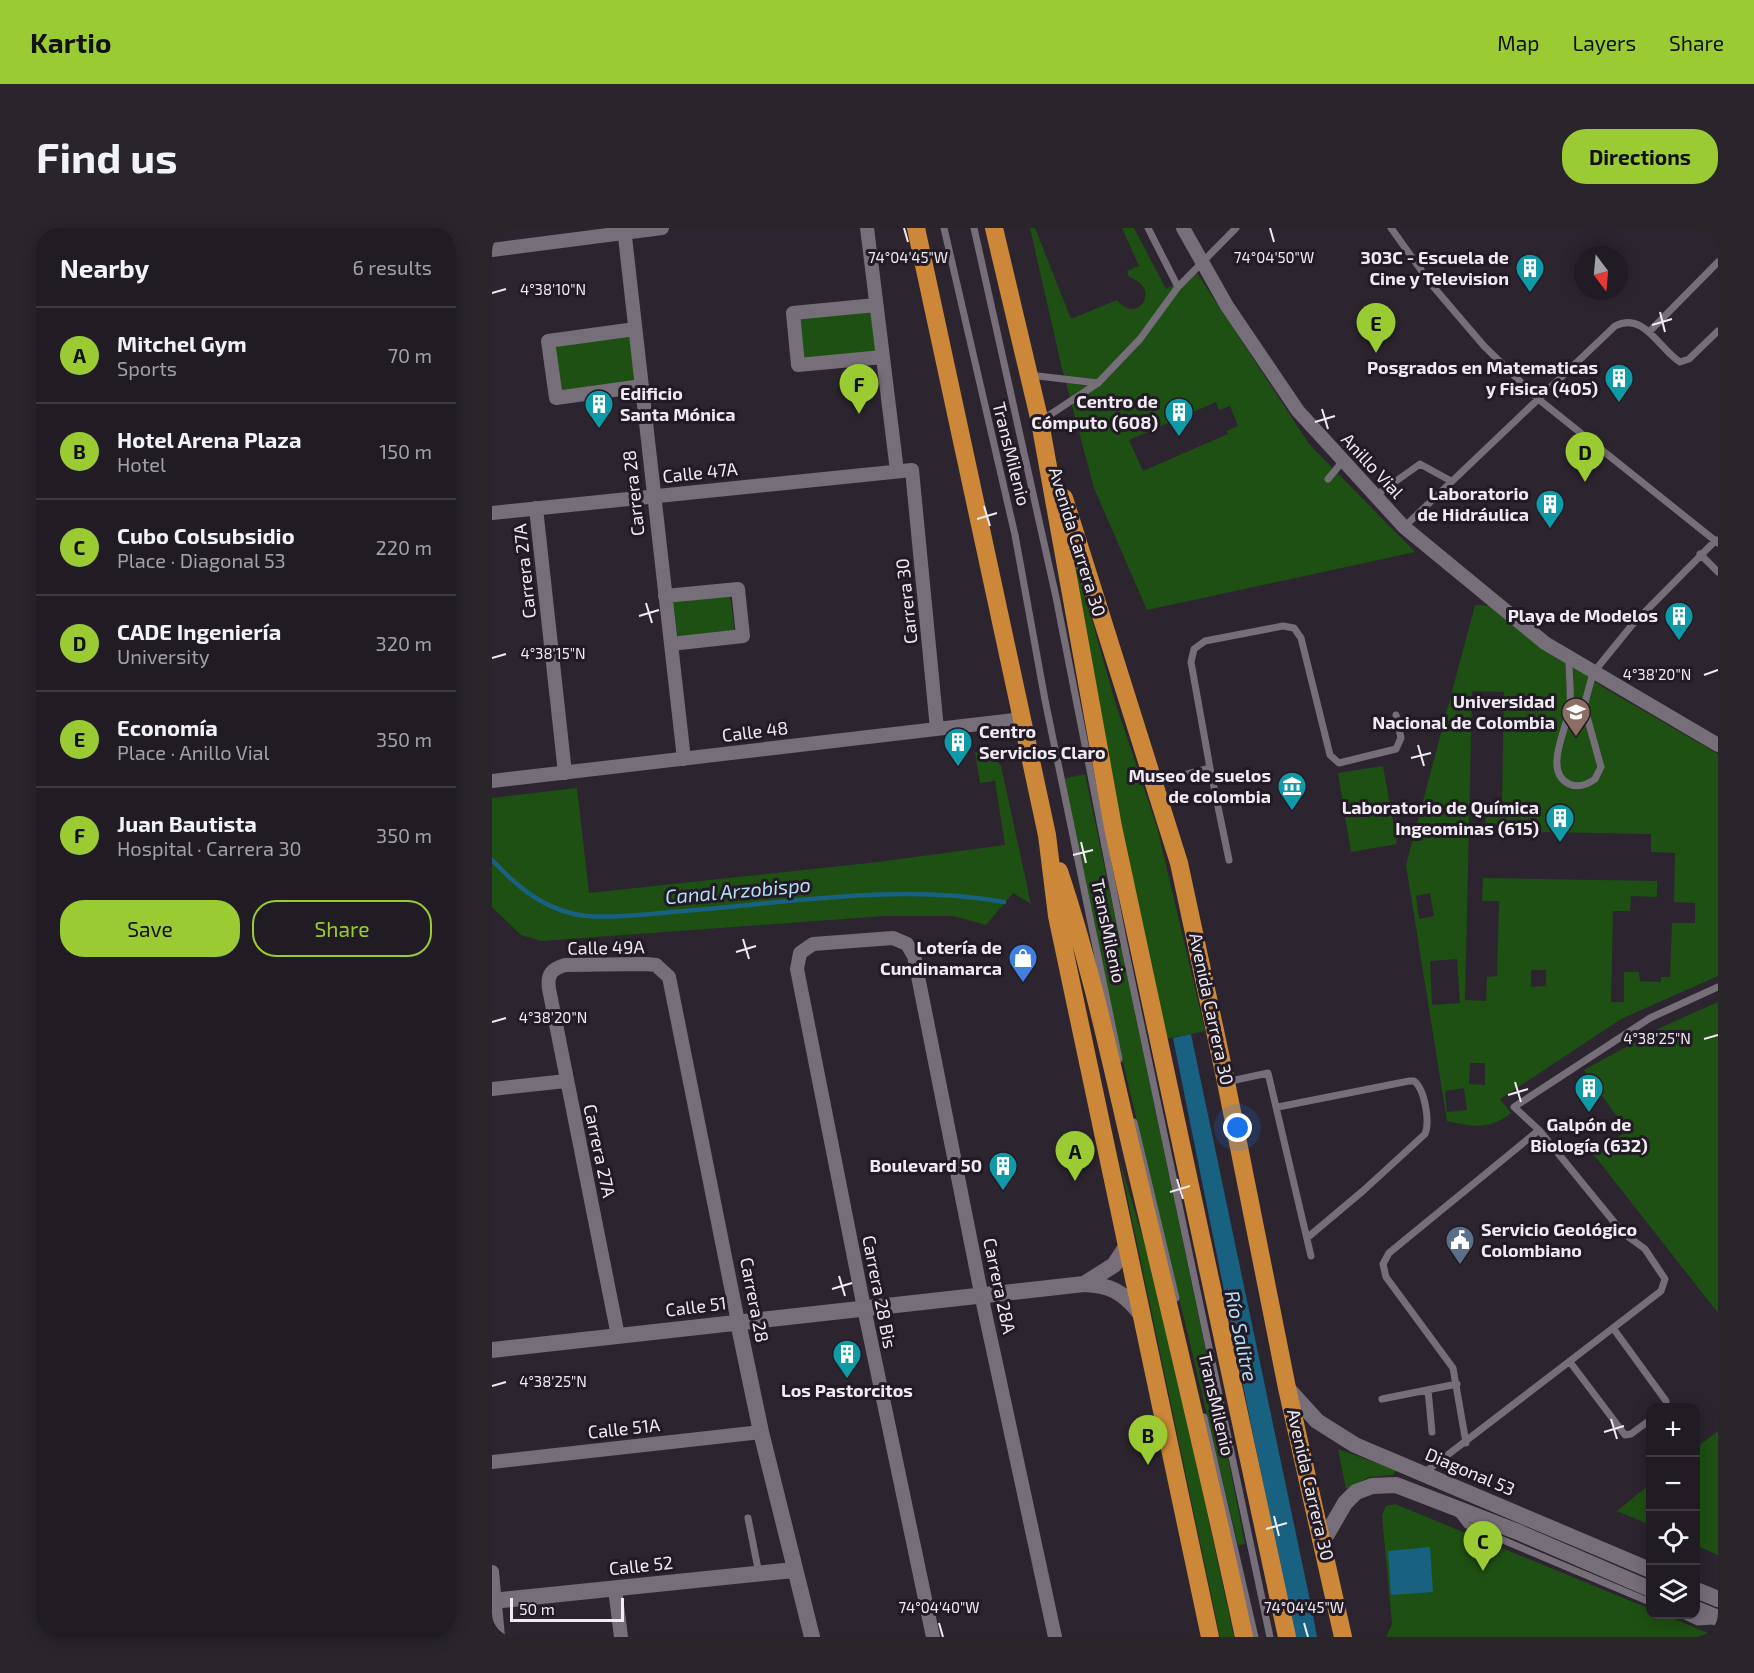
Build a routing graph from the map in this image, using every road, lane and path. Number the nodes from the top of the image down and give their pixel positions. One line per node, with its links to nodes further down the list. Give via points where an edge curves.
1 (662, 228): 12 (street)
2 (867, 228): 18 (street)
3 (916, 228): 46 (highway)
4 (944, 228): 72 (lane, TransMilenio, via 1018,547 1050,723 1122,1069)
5 (974, 228): 114 (lane, TransMilenio, via 1056,597 1121,933)
6 (994, 228): 16 (highway, Avenida Carrera 30)
7 (999, 228): 16 (highway, Avenida Carrera 30)
8 (1148, 228): 17 (lane)
9 (1184, 228): 15 (street, Anillo Vial)
10 (1236, 228): 15 (lane)
11 (1391, 228): 26 (lane, via 1431,284)
12 (624, 230): 13 (street); 19 (street, Carrera 28)
13 (492, 250)
14 (1718, 262): 21 (lane)
15 (1202, 265): 17 (lane); 28 (street, Anillo Vial, via 1298,411)
16 (1004, 266): 23 (highway, Avenida Carrera 30)
17 (1179, 287): 24 (lane, via 1140,339)
18 (876, 305): 22 (street); 22 (street, via 793,313 798,365)
19 (635, 329): 25 (street, Carrera 28); 25 (street, via 548,340 556,398)
20 (1718, 331): 21 (lane, via 1685,362 1676,359)
21 (1649, 332): 26 (lane, via 1630,321 1615,326)
22 (883, 357): 30 (street)
23 (1029, 375): 24 (lane); 27 (highway, Avenida Carrera 30)
24 (1098, 383): 27 (lane)
25 (642, 386): 33 (street, Carrera 28)
26 (1537, 398): 32 (lane); 38 (lane)
27 (1041, 425): 53 (highway, Avenida Carrera 30); 115 (highway, Avenida Carrera 30, via 1113,827)
28 (1343, 461): 31 (lane); 34 (street, Anillo Vial)
29 (912, 470): 30 (street, Calle 47A); 47 (street, Carrera 30)
30 (897, 471): 33 (street, Calle 47A)
31 (1328, 479)
32 (1451, 481): 34 (lane, via 1420,464); 37 (lane)
33 (654, 496): 35 (street, Calle 47A); 41 (street, Carrera 28)
34 (1375, 496): 37 (street, Anillo Vial)
35 (536, 508): 36 (street, Calle 47A); 51 (street, Carrera 27A)
36 (492, 513)
37 (1404, 527): 43 (street, Anillo Vial, via 1524,628)
38 (1717, 541): 39 (lane)
39 (1700, 554): 40 (lane); 44 (lane, via 1632,625)
40 (1718, 572)
41 (665, 596): 42 (street, Carrera 28); 42 (street, via 738,589 743,636)
42 (671, 644): 49 (street, Carrera 28)
43 (1569, 659): 44 (street, Anillo Vial); 44 (lane, via 1570,707 1556,762 1561,777 1572,785 1590,783 1601,767 1584,706)
44 (1593, 673): 48 (street, Anillo Vial)
45 (1396, 716): 50 (lane, via 1401,738 1396,749 1339,763 1330,754 1301,638 1294,628 1283,626 1205,641 1194,649 1191,662)
46 (1022, 719): 47 (street, Calle 48); 54 (highway)
47 (937, 729): 49 (street, Calle 48)
48 (1718, 745)
49 (684, 759): 51 (street, Calle 48)
50 (1210, 768): 53 (lane); 55 (lane)
51 (565, 773): 52 (street, Calle 48)
52 (492, 781)
53 (1154, 783): 61 (highway, Avenida Carrera 30, via 1179,863)
54 (1047, 835): 66 (highway, via 1057,916); 112 (highway, via 1072,909 1123,1115)
55 (1229, 860)
56 (800, 953): 69 (street, Carrera 28A, via 813,944 893,938 907,944 914,956); 70 (street, Carrera 28 Bis, via 797,969)
57 (664, 970): 58 (street, Calle 49A, via 646,964 600,965 565,966); 73 (street, Carrera 28, via 671,985)
58 (550, 973): 60 (street, Carrera 27A, via 549,988)
59 (1718, 987): 64 (lane, via 1650,1018 1514,1107)
60 (566, 1081): 62 (street); 76 (street, Carrera 27A)
61 (1226, 1082): 63 (lane, via 1268,1073); 80 (highway, Avenida Carrera 30)
62 (492, 1089)
63 (1278, 1107): 65 (lane); 65 (lane, via 1409,1081 1420,1088 1427,1122 1425,1134)
64 (1539, 1130): 75 (lane, via 1623,1233 1645,1249 1665,1279 1661,1291); 79 (lane, via 1389,1253 1383,1264 1386,1277 1453,1368)
65 (1307, 1238): 67 (lane)
66 (1126, 1246): 68 (street, Calle 51, via 1114,1265); 71 (highway)
67 (1311, 1256)
68 (1084, 1284): 69 (street, Calle 51); 71 (street, Calle 51, via 1120,1291)
69 (982, 1295): 70 (street, Calle 51); 110 (street, Carrera 28A)
70 (864, 1308): 73 (street, Calle 51); 109 (street, Carrera 28 Bis)
71 (1139, 1312): 111 (highway)
72 (1180, 1313)
73 (738, 1322): 76 (street, Calle 51); 85 (street, Carrera 28)
74 (1182, 1324): 113 (lane, TransMilenio)
75 (1613, 1328): 78 (lane); 83 (lane)
76 (618, 1336): 77 (street, Calle 51)
77 (492, 1350)
78 (1570, 1362): 84 (lane, via 1625,1435); 87 (lane)
79 (1457, 1384): 81 (lane); 87 (lane)
80 (1287, 1388): 89 (street, Diagonal 53, via 1311,1416 1333,1433); 91 (highway, Avenida Carrera 30)
81 (1428, 1390): 82 (lane); 86 (lane)
82 (1382, 1399)
83 (1666, 1403)
84 (1646, 1423)
85 (761, 1431): 88 (street, Calle 51A); 93 (street, Carrera 28)
86 (1432, 1432)
87 (1466, 1443): 89 (lane)
88 (492, 1462)
89 (1424, 1473): 92 (street, Diagonal 53)
90 (748, 1518): 95 (lane)
91 (1323, 1540): 96 (street, Diagonal 53, via 1345,1503 1364,1488 1396,1485 1452,1506 1516,1539); 116 (highway, Avenida Carrera 30)
92 (1646, 1568)
93 (794, 1570): 95 (street, Calle 52); 108 (street, Carrera 28)
94 (492, 1572): 102 (street)
95 (759, 1574): 97 (street, Calle 52)
96 (1599, 1574): 98 (street, Diagonal 53); 101 (lane)
97 (615, 1588): 102 (street, Calle 52); 107 (street)
98 (1646, 1588)
99 (1700, 1592): 100 (street)
100 (1718, 1599)
101 (1646, 1600)
102 (493, 1601): 106 (street)
103 (1700, 1611): 105 (street)
104 (1692, 1619): 105 (lane)
105 (1718, 1620)
106 (498, 1637)
107 (621, 1637)
108 (812, 1637)
109 (933, 1637)
110 (1055, 1637)
111 (1210, 1637)
112 (1244, 1637)
113 (1255, 1637)
114 (1270, 1637)
115 (1287, 1637)
116 (1343, 1637)

